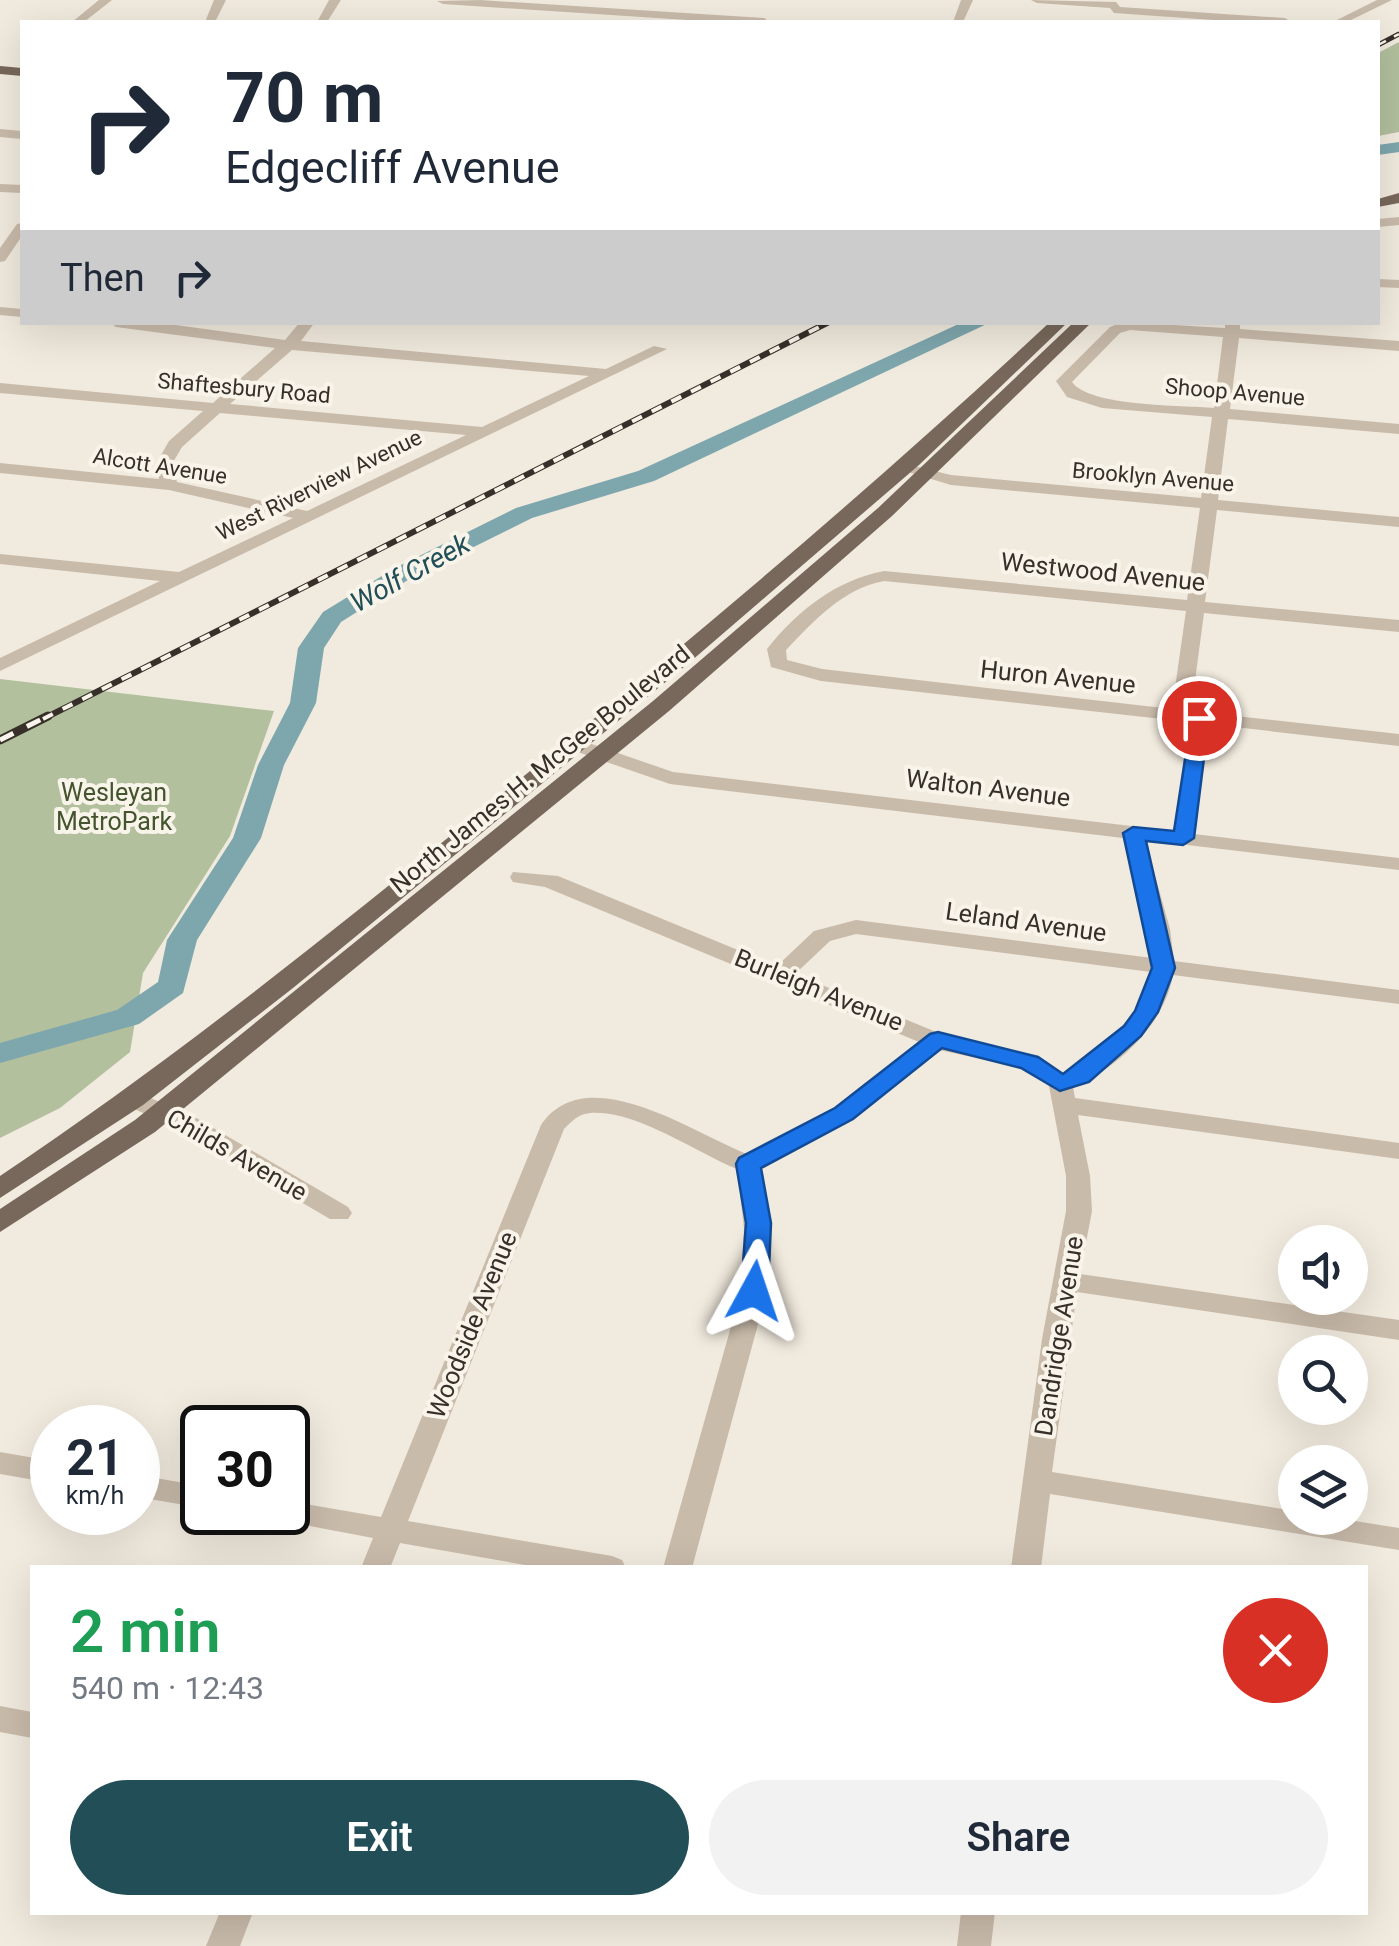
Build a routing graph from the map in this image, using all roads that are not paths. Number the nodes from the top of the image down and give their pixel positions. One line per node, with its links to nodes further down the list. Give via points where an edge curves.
1 (106, 0): 7 (street)
2 (1037, 0): 6 (street)
3 (1386, 0): 12 (street)
4 (760, 3): 10 (street)
5 (440, 5): 8 (street); 9 (street)
6 (1115, 9): 11 (street)
7 (80, 20)
8 (673, 20)
9 (712, 20)
10 (749, 20)
11 (1259, 20)
12 (1343, 20)
13 (139, 325): 18 (street)
14 (306, 325): 18 (street)
15 (1057, 325): 28 (main road, North James H. McGee Boulevard)
16 (1081, 325): 28 (main road, North James H. McGee Boulevard)
17 (1231, 328): 19 (street); 24 (street); 24 (street, Shoop Avenue, via 1115,330 1064,385 1102,403)
18 (289, 345): 21 (street); 23 (street)
19 (1399, 346)
20 (659, 349): 21 (street, West Riverview Avenue)
21 (608, 374): 26 (street, West Riverview Avenue)
22 (0, 388): 23 (street, Shaftesbury Road)
23 (216, 408): 26 (street, Shaftesbury Road); 29 (street, via 168,453)
24 (1219, 414): 25 (street, Shoop Avenue); 30 (street)
25 (1399, 429)
26 (485, 433): 31 (street, West Riverview Avenue)
27 (0, 468): 29 (street, Alcott Avenue)
28 (914, 471): 30 (street, Brooklyn Avenue); 41 (main road, North James H. McGee Boulevard); 42 (main road, North James H. McGee Boulevard, via 788,598)
29 (168, 485): 31 (street, Alcott Avenue)
30 (1207, 504): 32 (street, Brooklyn Avenue); 35 (street)
31 (312, 517): 34 (street, West Riverview Avenue)
32 (1399, 522)
33 (0, 559): 34 (street)
34 (185, 578): 38 (street, West Riverview Avenue)
35 (1195, 606): 36 (street, Westwood Avenue, via 884,576 848,584); 37 (street, Westwood Avenue); 39 (street)
36 (813, 614): 39 (street, Huron Avenue, via 776,649 778,663 821,676)
37 (1399, 626)
38 (2, 662)
39 (1190, 717): 40 (street, Huron Avenue); 44 (street)
40 (1399, 740)
41 (576, 745): 42 (street, Walton Avenue); 52 (main road, North James H. McGee Boulevard)
42 (602, 754): 43 (street, Walton Avenue, via 670,778); 53 (main road, North James H. McGee Boulevard)
43 (1133, 833): 44 (street, Walton Avenue); 47 (street)
44 (1183, 838): 45 (street, Walton Avenue)
45 (1399, 864)
46 (522, 877): 48 (street, Burleigh Avenue, via 550,882)
47 (1164, 968): 48 (street, Leland Avenue, via 856,927 822,936); 49 (street, Leland Avenue); 51 (street, via 1132,1031)
48 (781, 974): 50 (street, Burleigh Avenue)
49 (1399, 997)
50 (938, 1039): 51 (street, Burleigh Avenue, via 1030,1062); 55 (street, via 844,1113)
51 (1062, 1094): 54 (street, Burleigh Avenue); 59 (street, Dandridge Avenue, via 1080,1194)
52 (134, 1099): 53 (street, Childs Avenue); 56 (main road, North James H. McGee Boulevard)
53 (162, 1112): 57 (street, Childs Avenue); 58 (main road, North James H. McGee Boulevard)
54 (1399, 1151)
55 (748, 1164): 65 (street, Woodside Avenue, via 616,1106 574,1104 553,1125); 69 (street, via 758,1223 754,1291)
56 (0, 1189)
57 (339, 1213)
58 (0, 1222)
59 (1068, 1281): 60 (street); 63 (street, Dandridge Avenue)
60 (1399, 1330)
61 (0, 1463): 62 (street)
62 (30, 1468)
63 (1039, 1481): 66 (street); 70 (street, Dandridge Avenue)
64 (310, 1516): 65 (street)
65 (389, 1530): 67 (street, Woodside Avenue); 68 (street)
66 (1399, 1539)
67 (376, 1565)
68 (594, 1565)
69 (678, 1565)
70 (1026, 1565)
71 (0, 1719): 72 (street)
72 (30, 1726)
73 (236, 1915): 75 (street)
74 (978, 1915): 76 (street)
75 (223, 1946)
76 (974, 1946)

